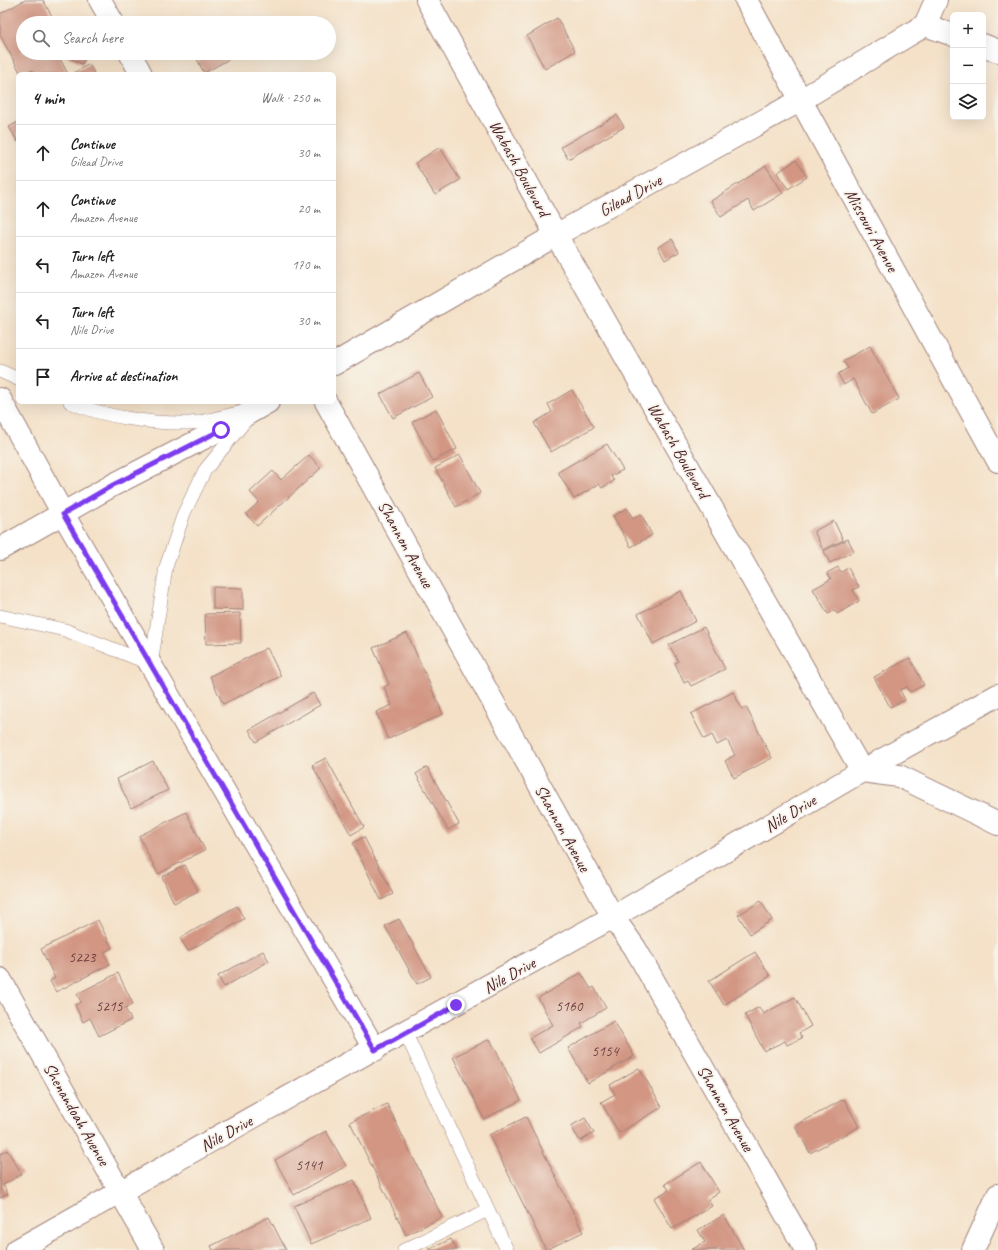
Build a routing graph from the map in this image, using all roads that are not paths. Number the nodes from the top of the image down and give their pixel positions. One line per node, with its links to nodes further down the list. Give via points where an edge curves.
1 (100, 0): 5 (street)
2 (427, 0): 13 (street, Wabash Boulevard)
3 (746, 0): 12 (street, Missouri Avenue)
4 (936, 0): 6 (street)
5 (109, 16)
6 (925, 25): 7 (street); 12 (street, Gilead Drive)
7 (950, 34)
8 (986, 46): 9 (street)
9 (998, 51)
10 (134, 60): 11 (street)
11 (140, 72)
12 (801, 100): 13 (street, Gilead Drive); 21 (street, Missouri Avenue)
13 (556, 235): 14 (street, Gilead Drive); 27 (street, Wabash Boulevard)
14 (336, 363)
15 (0, 371): 16 (lane)
16 (16, 378)
17 (0, 399): 22 (street)
18 (75, 404): 20 (lane, via 86,409 145,420 191,423)
19 (327, 404): 29 (street, Shannon Avenue)
20 (262, 406): 22 (street); 25 (lane, via 204,470 184,513 166,567)
21 (998, 461)
22 (63, 514): 23 (street); 25 (street)
23 (0, 549)
24 (0, 616): 25 (lane, via 65,630)
25 (151, 664): 32 (street)
26 (998, 695): 27 (street, Nile Drive)
27 (862, 771): 28 (street, via 898,776); 29 (street, Nile Drive)
28 (998, 824)
29 (613, 917): 31 (street, Nile Drive); 40 (street, Shannon Avenue, via 635,948)
30 (0, 979): 33 (street, Shenandoah Avenue)
31 (405, 1032): 32 (street, Nile Drive); 35 (lane)
32 (375, 1050): 33 (street, Nile Drive)
33 (122, 1192): 36 (street, Nile Drive); 37 (street, Shenandoah Avenue)
34 (998, 1195): 41 (street)
35 (488, 1210): 38 (lane); 39 (lane)
36 (17, 1250)
37 (153, 1250)
38 (404, 1250)
39 (507, 1250)
40 (806, 1250)
41 (973, 1250)

